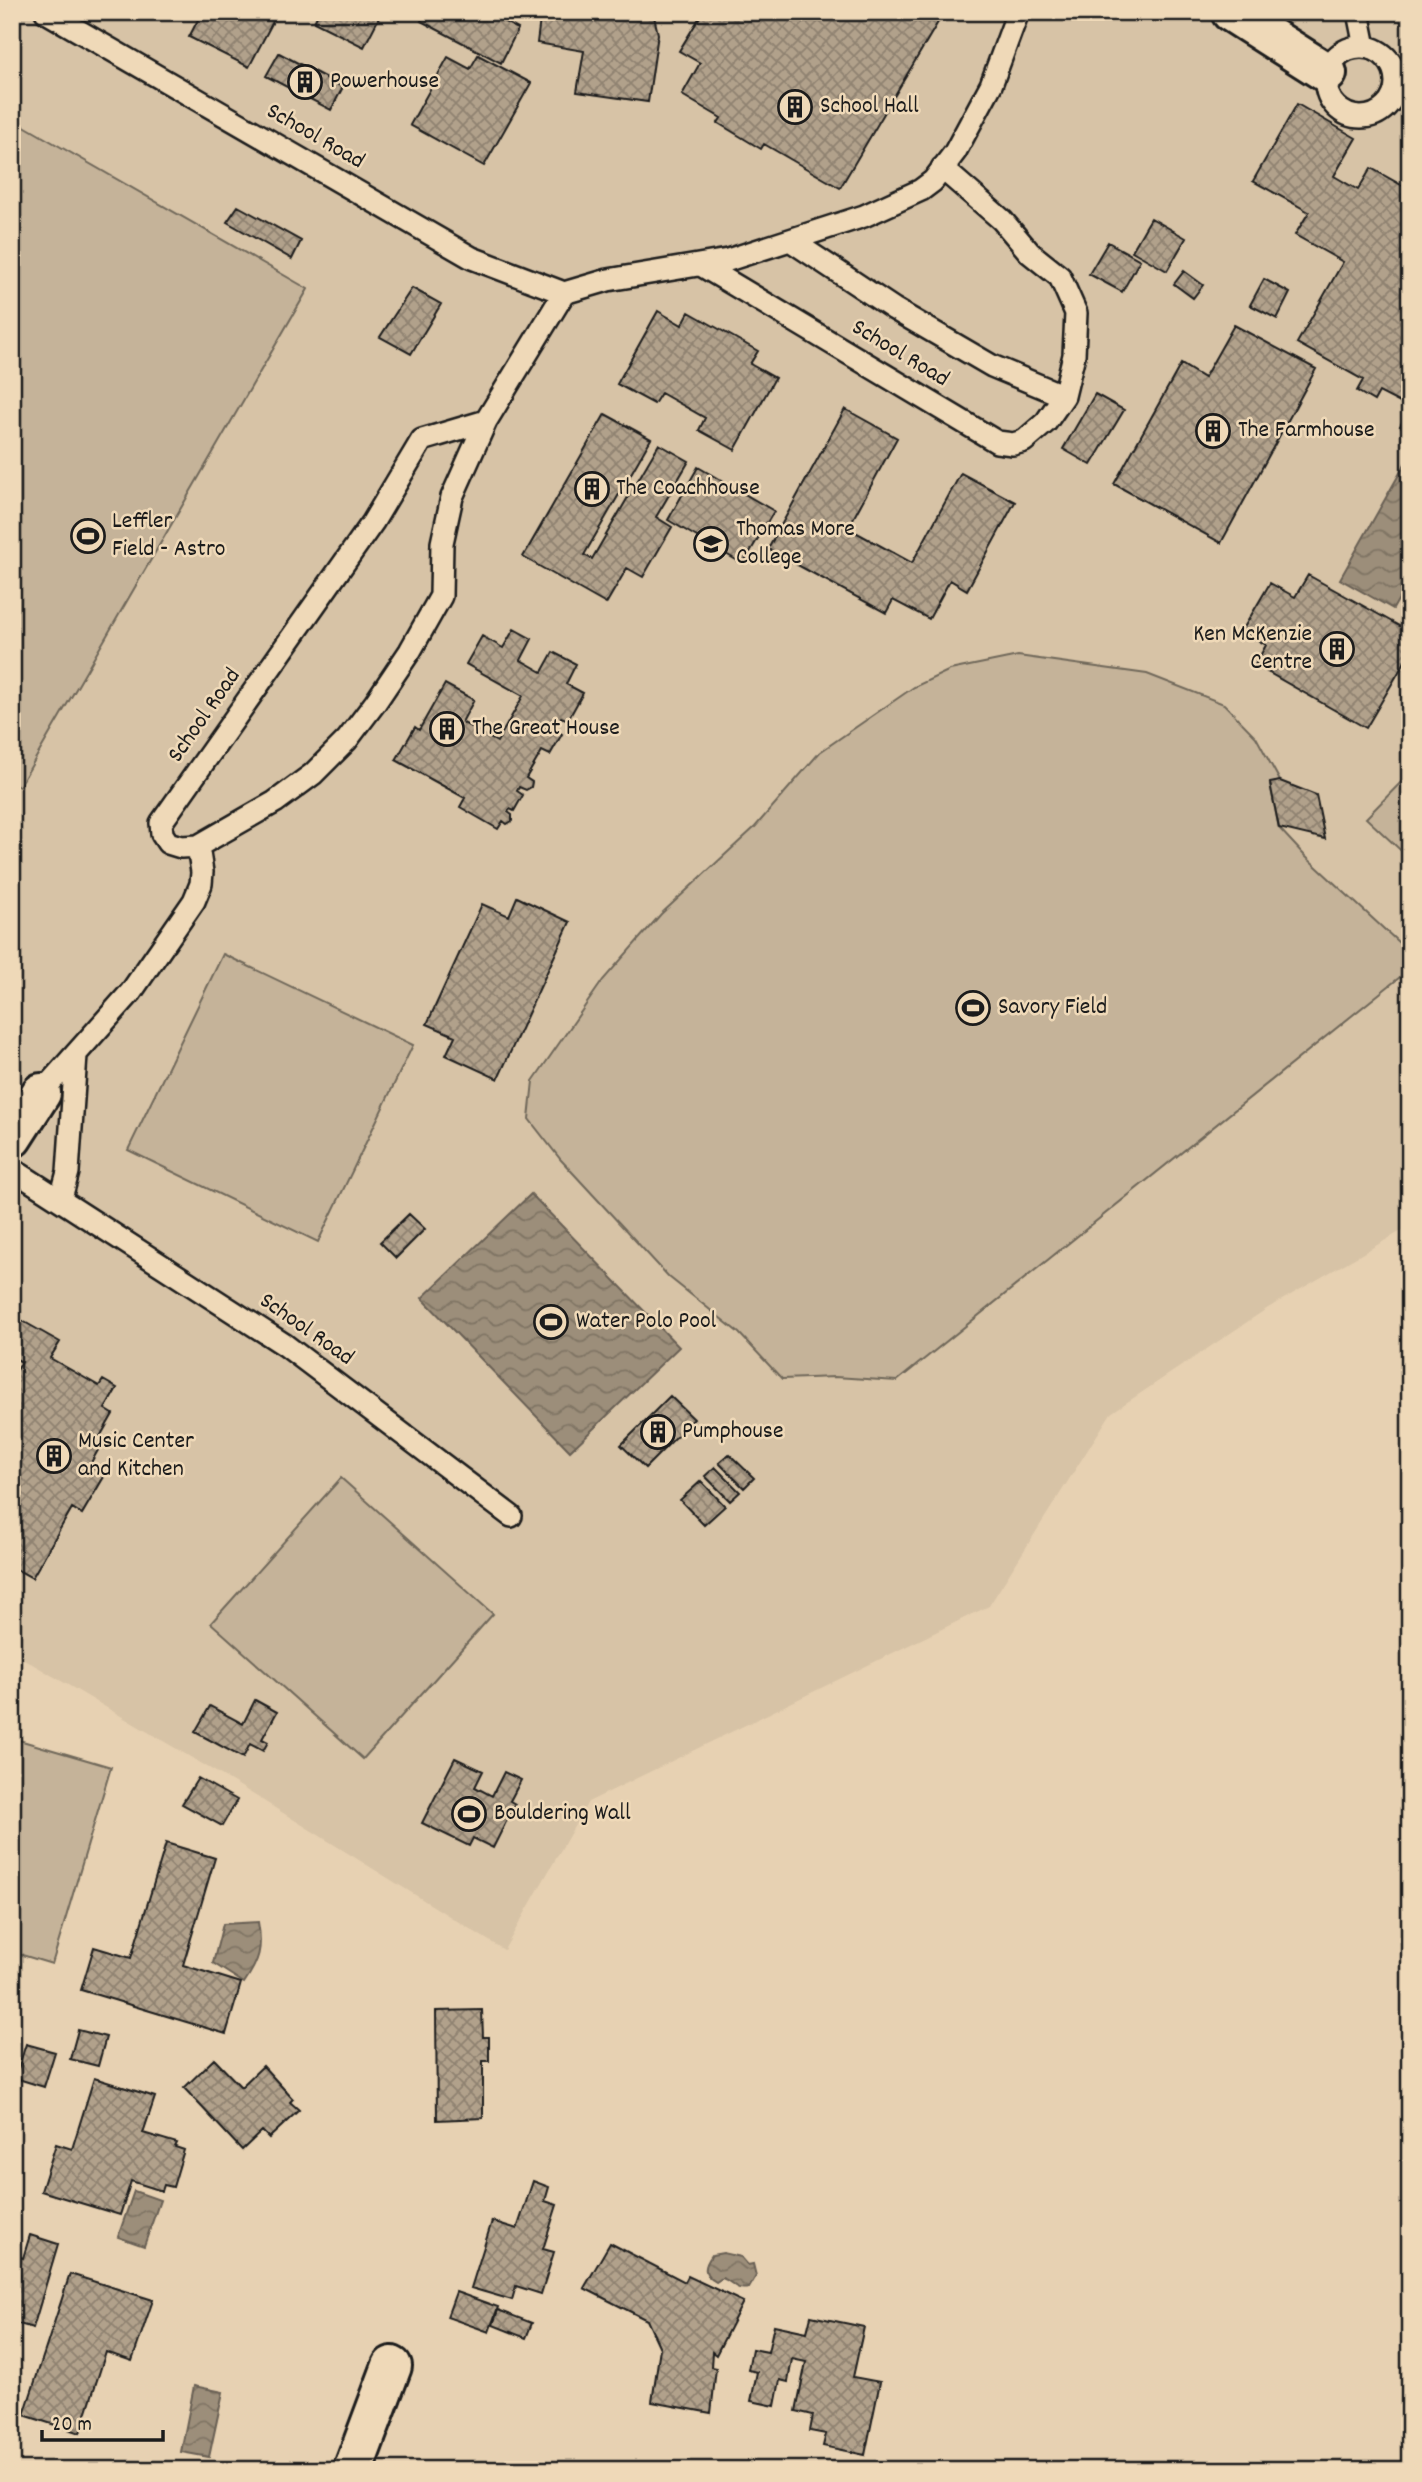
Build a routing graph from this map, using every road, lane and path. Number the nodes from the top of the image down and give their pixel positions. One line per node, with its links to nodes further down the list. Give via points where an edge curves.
1 (46, 12): 10 (lane, School Road, via 472,258)
2 (1018, 12): 7 (lane, via 991,85)
3 (1231, 12): 6 (street)
4 (1358, 12): 5 (lane)
5 (1365, 47): 6 (lane, via 1341,53); 6 (lane, via 1381,53 1396,74 1396,90 1381,111 1365,117 1341,111 1327,90)
6 (1327, 73)
7 (942, 168): 8 (lane, via 921,190 864,216); 11 (lane, School Road, via 1060,277 1076,313 1074,355)
8 (790, 240): 9 (lane); 11 (lane, School Road, via 894,309 992,366)
9 (701, 265): 10 (lane, via 608,280); 11 (lane, School Road, via 997,442 1024,441 1046,422)
10 (564, 293): 12 (lane)
11 (1064, 396)
12 (486, 421): 13 (lane, via 452,497 442,543 441,596 403,661 347,740 313,775); 13 (lane, School Road, via 422,440 373,522 161,823 168,843)
13 (198, 846): 14 (lane, via 202,872 194,901 131,992)
14 (76, 1055): 15 (lane); 18 (lane, via 68,1172)
15 (41, 1093): 16 (street)
16 (12, 1138)
17 (12, 1168): 18 (lane, School Road)
18 (61, 1198): 19 (lane, School Road, via 285,1345)
19 (511, 1516)
20 (392, 2366): 21 (street)
21 (353, 2470)

